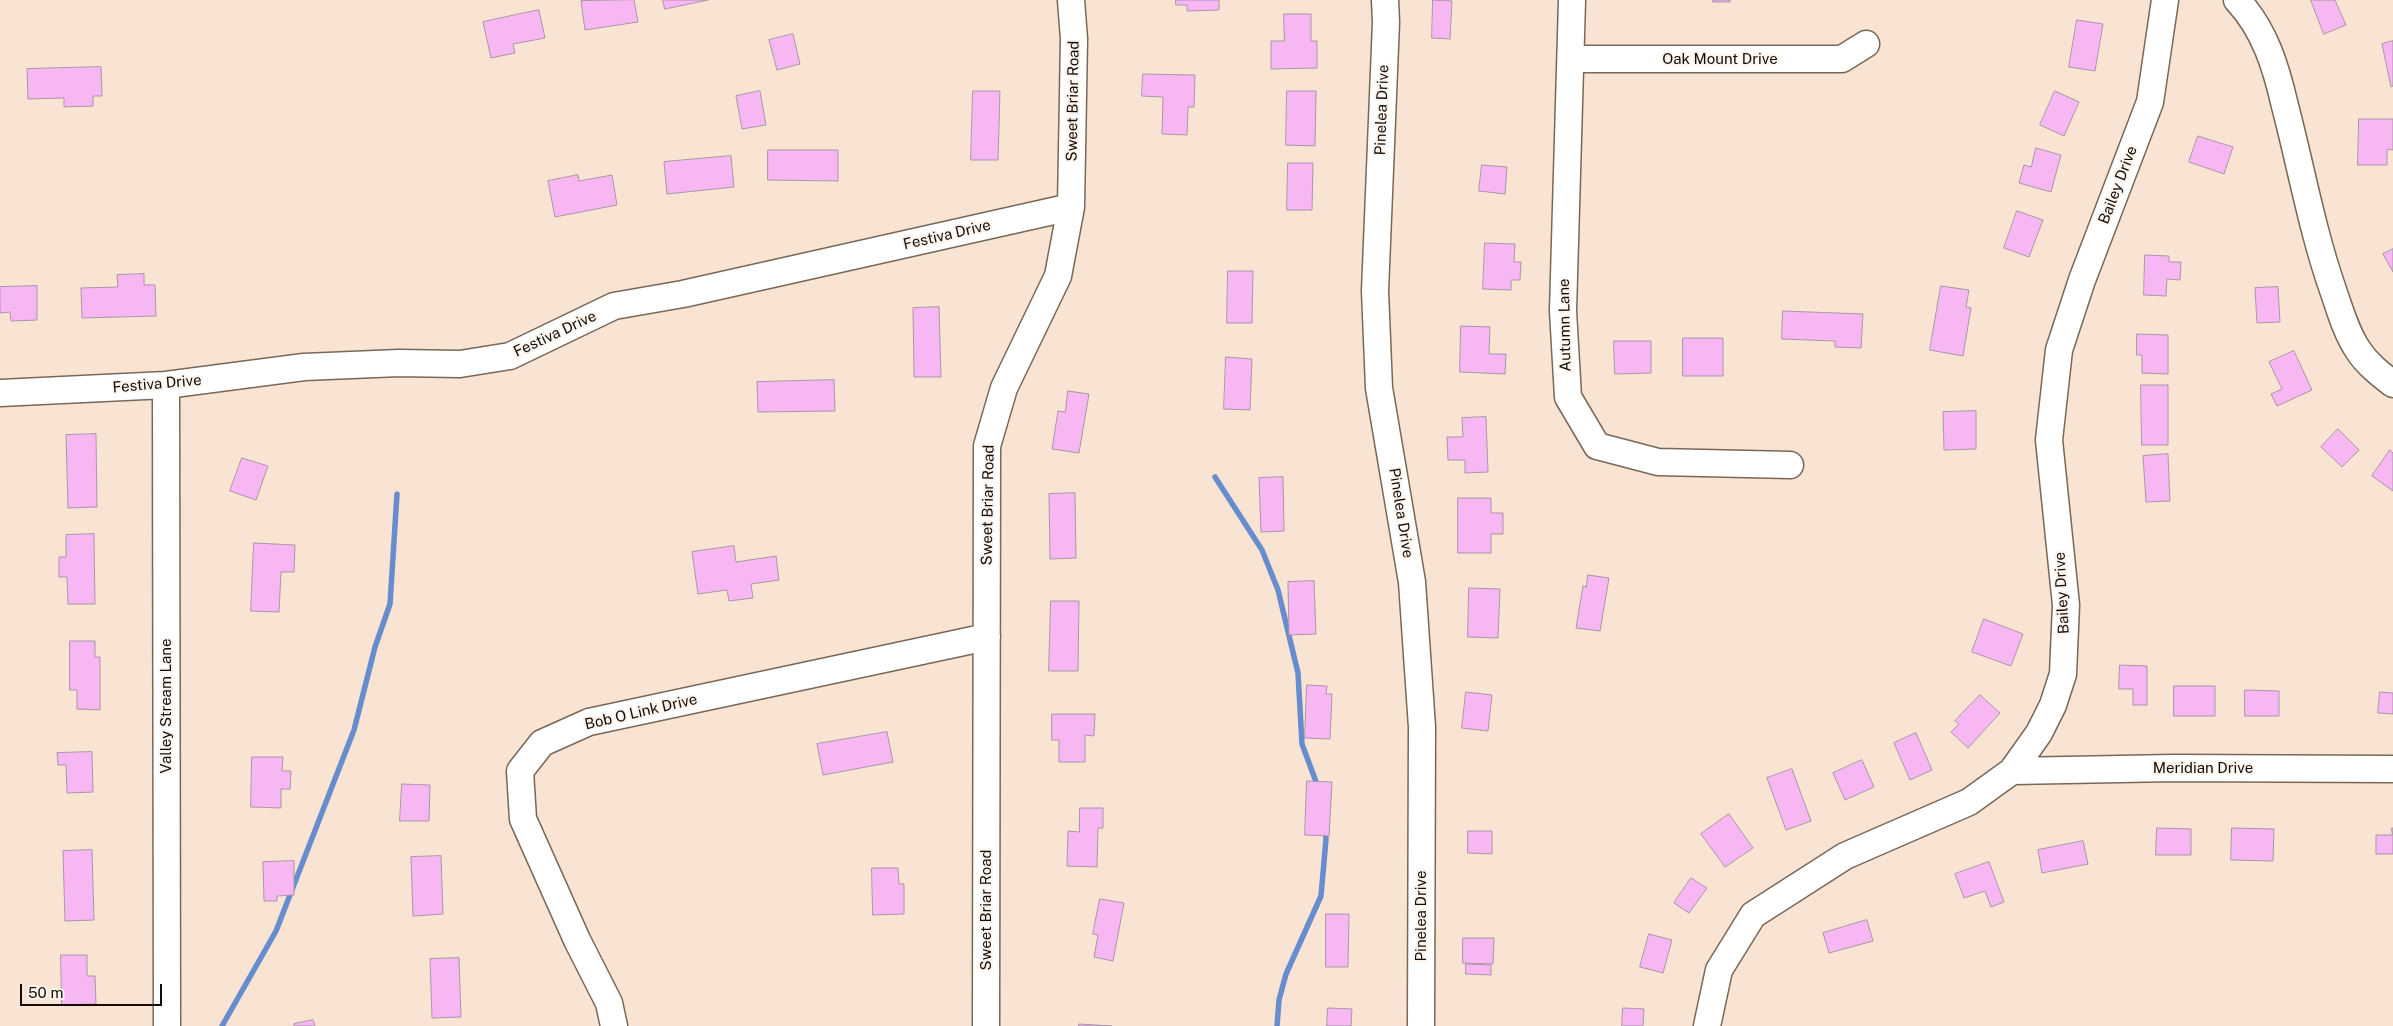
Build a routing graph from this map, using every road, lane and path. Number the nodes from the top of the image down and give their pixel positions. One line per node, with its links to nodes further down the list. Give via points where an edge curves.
1 (1071, 0): 8 (street, Sweet Briar Road, via 1074,39)
2 (1385, 0): 19 (street, Pinelea Drive, via 1375,291 1379,388 1412,582 1422,728)
3 (1572, 0): 7 (street, Autumn Lane)
4 (2165, 0): 15 (street, Bailey Drive, via 2150,102 2082,280 2059,350 2049,440 2066,606 2063,674 2039,733)
5 (2237, 0): 9 (street, via 2267,44 2277,72 2323,262 2348,330 2372,367)
6 (1866, 44): 7 (street, Oak Mount Drive, via 1842,59)
7 (1571, 59): 12 (street, Autumn Lane, via 1563,311 1568,397 1598,446 1658,462)
8 (1071, 208): 10 (street, Festiva Drive, via 683,294 614,306 510,356 460,364 304,367); 13 (street, Sweet Briar Road, via 1058,276 1004,388 987,446)
9 (2393, 384)
10 (166, 385): 11 (street, Festiva Drive); 16 (street, Valley Stream Lane)
11 (0, 393)
12 (1790, 465)
13 (987, 637): 17 (street, Bob O Link Drive, via 590,722 542,743 520,771 523,819 609,1003); 18 (street, Sweet Briar Road)
14 (2393, 769): 15 (street, Meridian Drive)
15 (2012, 771): 20 (street, Bailey Drive, via 1969,802 1846,856 1753,915 1719,970)
16 (167, 1026)
17 (614, 1026)
18 (986, 1026)
19 (1421, 1026)
20 (1707, 1026)

